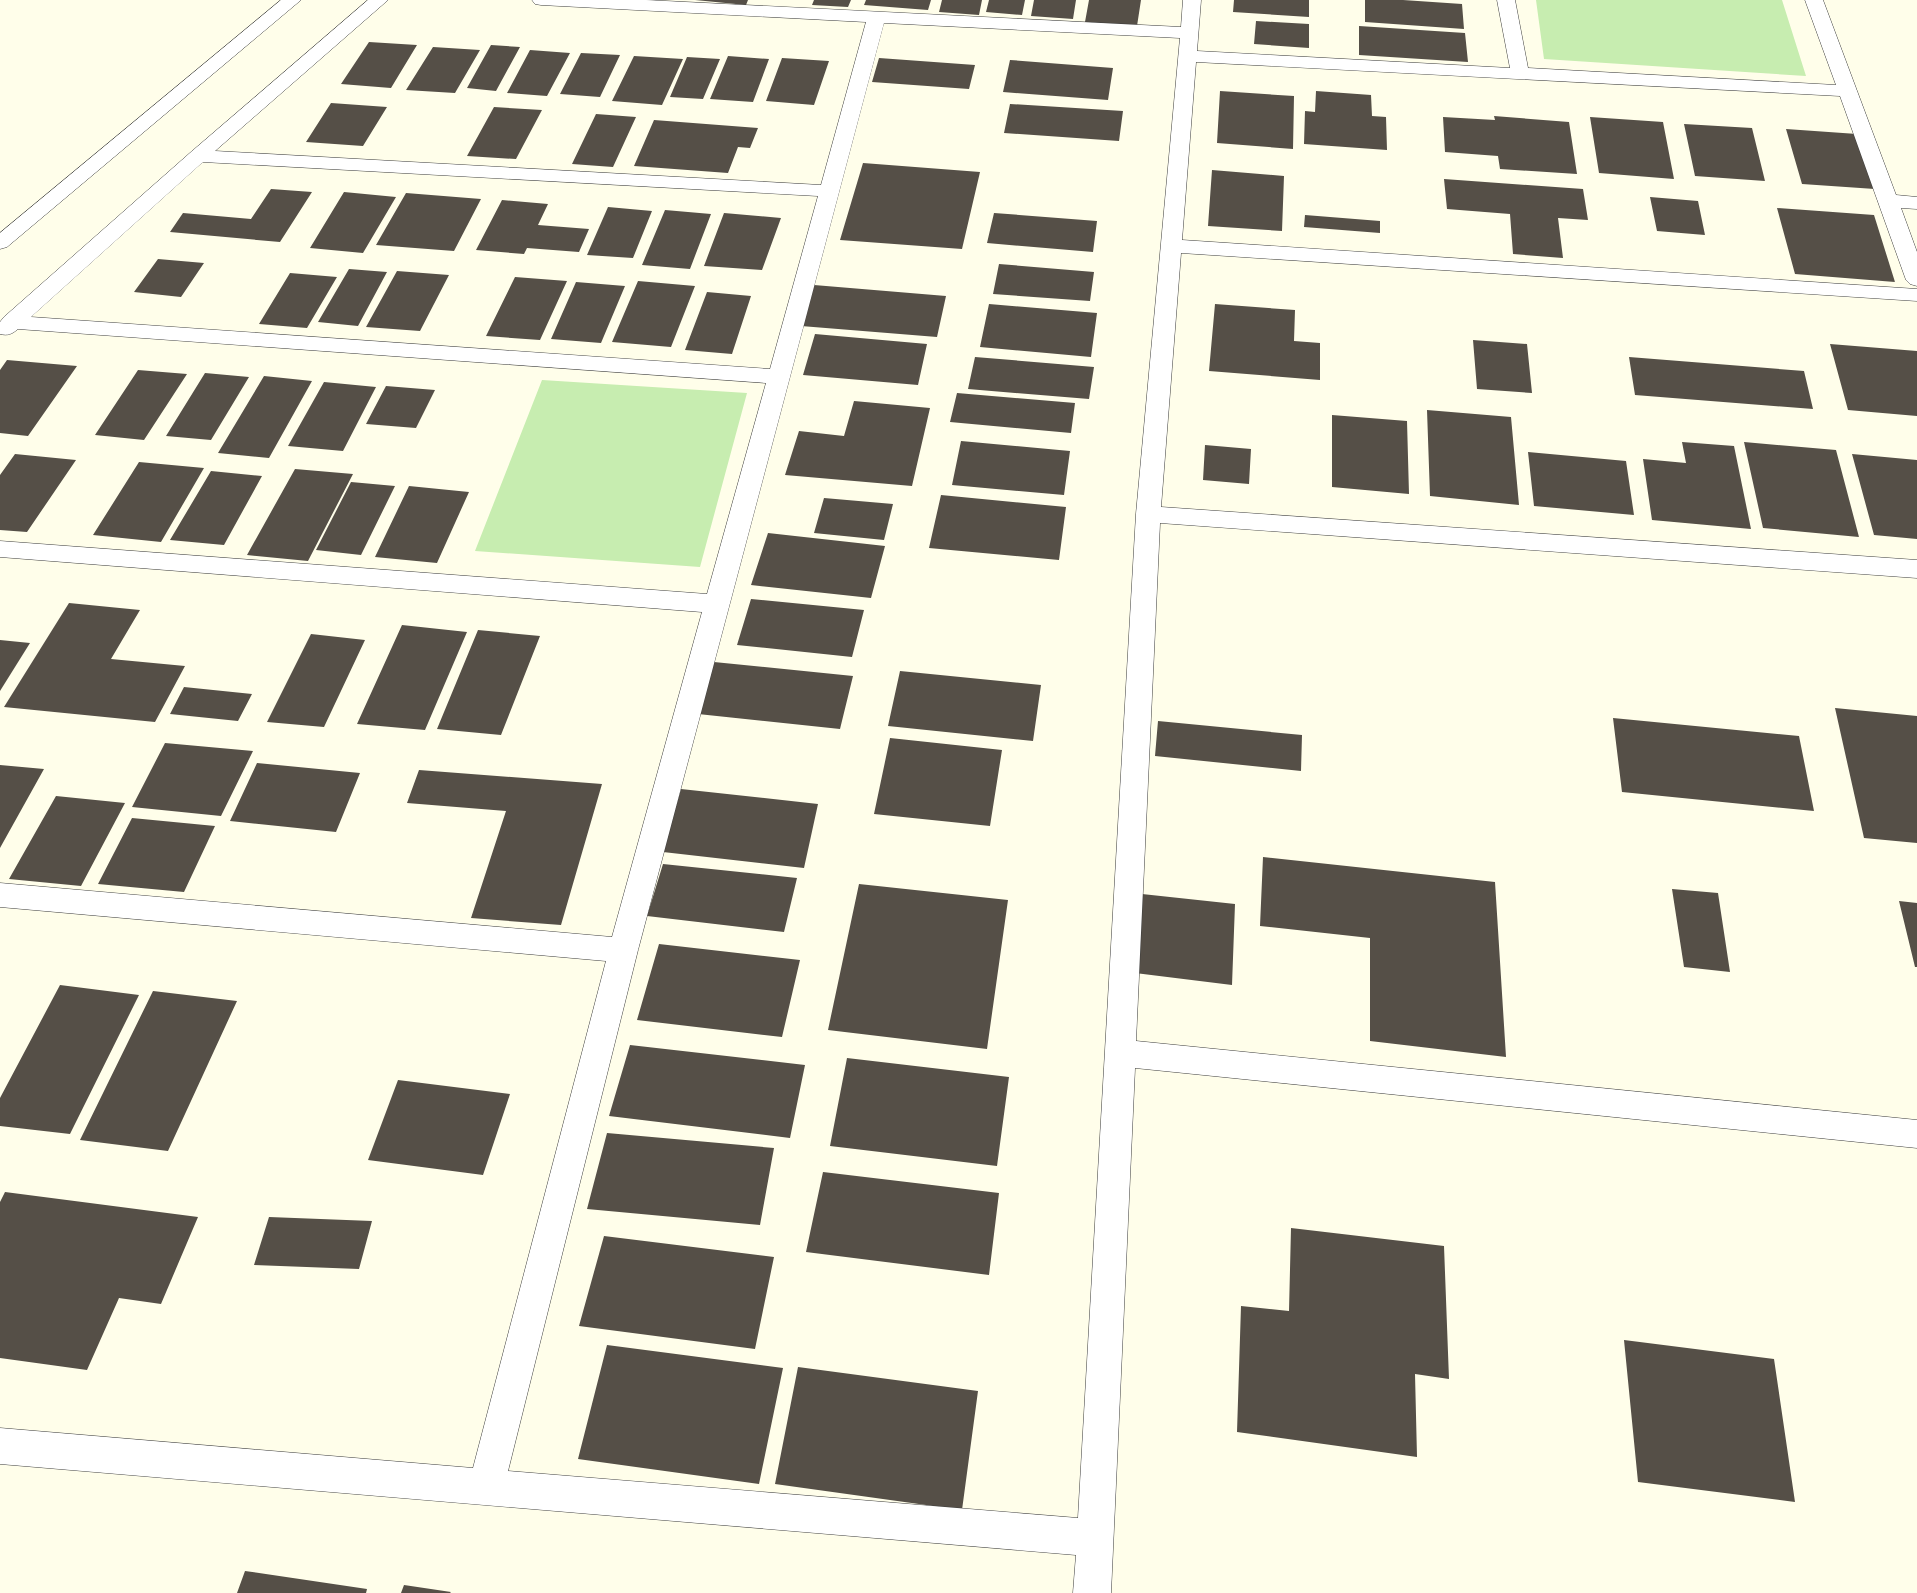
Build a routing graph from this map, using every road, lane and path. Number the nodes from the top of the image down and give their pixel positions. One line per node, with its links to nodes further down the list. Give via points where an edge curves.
1 (292, 0): 17 (street)
2 (379, 0): 13 (street)
3 (541, 0): 7 (street)
4 (1192, 0): 9 (street)
5 (1506, 0): 11 (street)
6 (1814, 0): 12 (street)
7 (601, 2): 8 (street)
8 (876, 18): 9 (street); 14 (street)
9 (1190, 33): 10 (street)
10 (1187, 56): 11 (street); 18 (street)
11 (1520, 74): 12 (street)
12 (1848, 91): 15 (street)
13 (198, 156): 14 (street); 21 (street)
14 (829, 191): 22 (street)
15 (1888, 201): 16 (street); 19 (street)
16 (1917, 203)
17 (0, 243)
18 (1171, 246): 20 (street); 23 (street)
19 (1917, 280)
20 (1917, 295)
21 (6, 327): 22 (street)
22 (779, 377): 26 (street)
23 (1148, 514): 25 (street); 29 (street)
24 (0, 549): 26 (street)
25 (1917, 569)
26 (717, 604): 28 (street)
27 (0, 895): 28 (street)
28 (624, 950): 32 (street)
29 (1120, 1053): 30 (street); 33 (street)
30 (1917, 1134)
31 (0, 1446): 32 (street)
32 (486, 1487): 33 (street)
33 (1094, 1538): 34 (street)
34 (1092, 1593)

